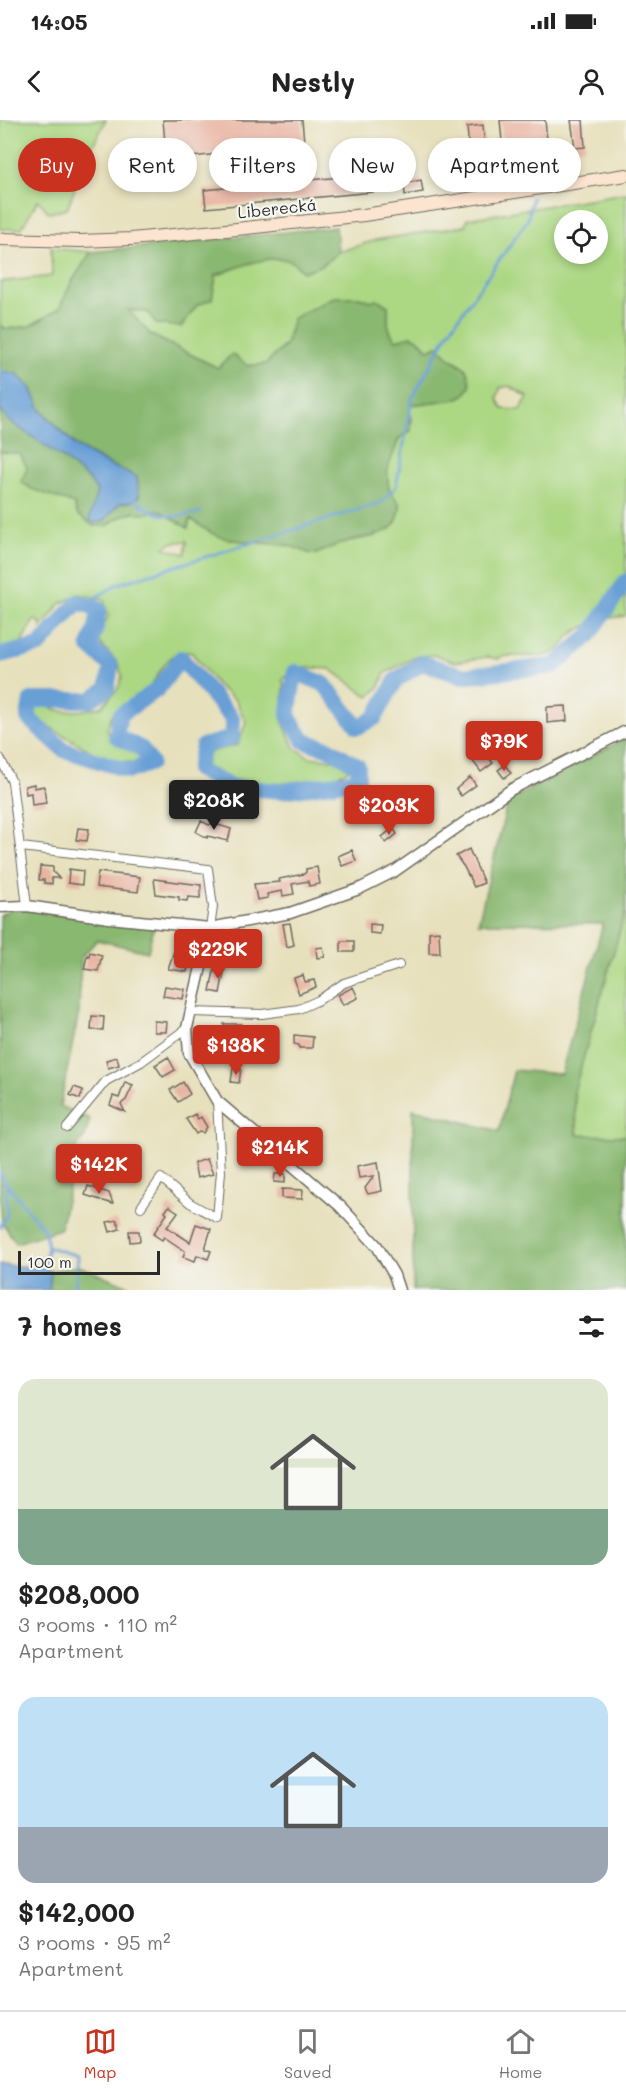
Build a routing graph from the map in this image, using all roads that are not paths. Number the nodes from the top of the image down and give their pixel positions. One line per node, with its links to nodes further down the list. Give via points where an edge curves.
1 (626, 175): 2 (main road, Liberecká, via 364,214 225,230 81,241)
2 (0, 238)
3 (626, 730): 8 (street, via 512,789 395,871 359,889 290,913)
4 (0, 758): 5 (street, via 12,782)
5 (21, 846): 6 (street); 8 (street, via 208,869 213,907)
6 (27, 906): 7 (street); 8 (street)
7 (0, 907)
8 (210, 928): 10 (street)
9 (399, 965): 10 (street, via 344,983 299,1010 262,1014)
10 (190, 1011): 11 (street)
11 (187, 1029): 12 (street, via 189,1053); 13 (street, via 106,1081)
12 (217, 1101): 14 (street, via 221,1172 217,1218 190,1203 161,1178); 15 (street, via 339,1206 377,1246)
13 (67, 1128)
14 (141, 1208)
15 (399, 1290)

